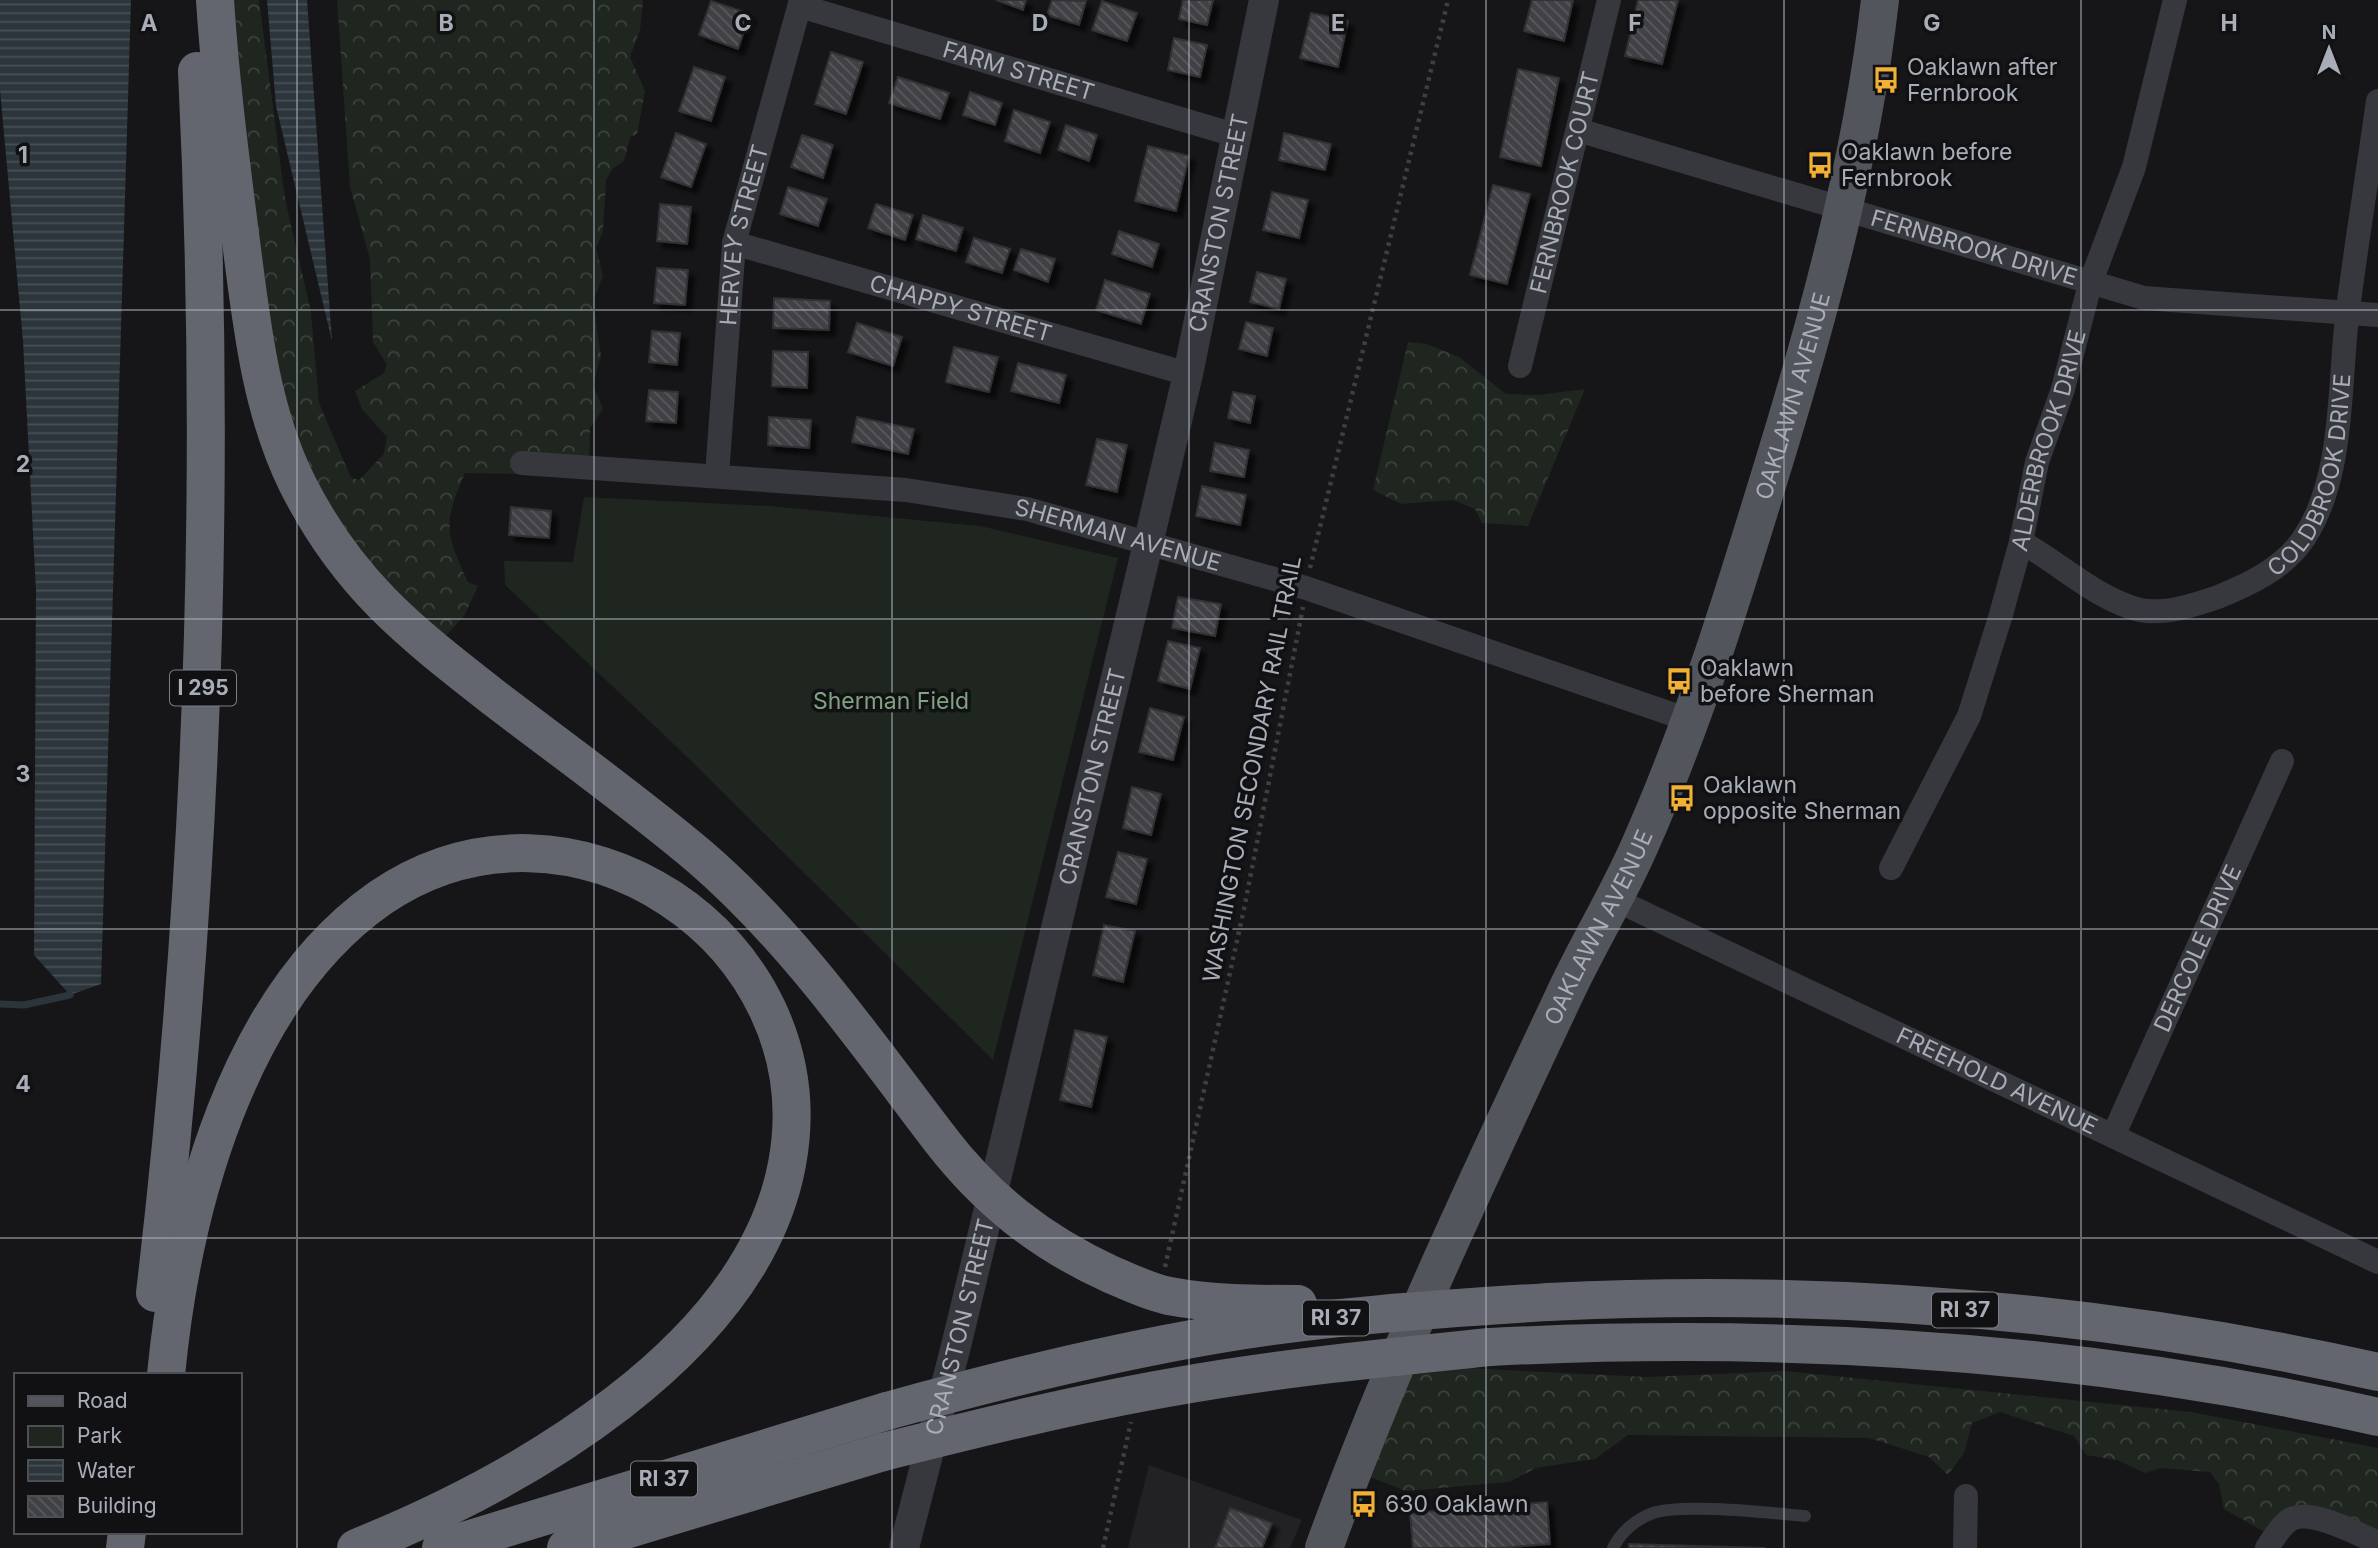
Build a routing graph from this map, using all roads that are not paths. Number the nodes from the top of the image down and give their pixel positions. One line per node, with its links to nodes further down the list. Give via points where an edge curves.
1 (193, 0): 30 (highway, I 295, via 207,344 202,713 185,990)
2 (215, 0): 28 (highway, bridge, via 223,97 258,355 281,443 327,537 365,587 408,631 657,823 732,887 794,950 980,1187 1023,1224 1099,1269 1167,1296 1275,1304)
3 (1264, 0): 10 (street, CRANSTON STREET)
4 (1609, 0): 9 (street, FERNBROOK COURT)
5 (1880, 0): 11 (main road, OAKLAWN AVENUE)
6 (2175, 0): 13 (street, ALDERBROOK DRIVE, via 2134,167)
7 (801, 3): 10 (street, FARM STREET); 12 (street, HERVEY STREET)
8 (2378, 101): 14 (street, COLDBROOK DRIVE)
9 (1578, 130): 11 (street, FERNBROOK DRIVE); 16 (street, FERNBROOK COURT)
10 (1238, 136): 17 (street, CRANSTON STREET)
11 (1842, 207): 13 (street, FERNBROOK DRIVE); 22 (main road, OAKLAWN AVENUE, via 1800,377 1711,664)
12 (734, 243): 17 (street, CHAPPY STREET); 19 (street, HERVEY STREET)
13 (2090, 284): 14 (street, FERNBROOK DRIVE, via 2144,298); 20 (street, ALDERBROOK DRIVE, via 2063,390 2037,462)
14 (2348, 312): 15 (street, FERNBROOK DRIVE); 20 (street, COLDBROOK DRIVE, via 2328,486 2303,539 2274,569 2203,602 2143,611 2113,600)
15 (2378, 315)
16 (1520, 366)
17 (1188, 374): 21 (street, CRANSTON STREET)
18 (522, 463): 19 (street, SHERMAN AVENUE)
19 (717, 475): 21 (street, SHERMAN AVENUE, via 976,500 1027,509)
20 (2021, 542): 24 (street, ALDERBROOK DRIVE, via 1969,716)
21 (1148, 544): 22 (street, SHERMAN AVENUE, via 1307,588); 41 (street, CRANSTON STREET)
22 (1689, 720): 25 (main road, OAKLAWN AVENUE, via 1641,844)
23 (2282, 761): 26 (street, DERCOLE DRIVE)
24 (1891, 868)
25 (1614, 899): 26 (street, FREEHOLD AVENUE); 42 (main road, OAKLAWN AVENUE, via 1469,1194 1374,1415)
26 (2113, 1136): 27 (street, FREEHOLD AVENUE)
27 (2378, 1262)
28 (1548, 1302): 29 (highway, RI 37, via 1738,1297 1945,1308 2122,1327); 38 (highway, RI 37, bridge, via 1360,1315 1215,1335 1001,1379)
29 (2378, 1372)
30 (145, 1373)
31 (166, 1373): 37 (highway, via 194,1216 232,1097 250,1056 290,990 358,915 436,869 497,855 528,854 588,861 621,872 650,885 702,920 727,945 759,991 786,1066 791,1117 787,1167 759,1243 705,1320 625,1398 509,1474)
32 (2378, 1417): 33 (highway, RI 37, bridge, via 2131,1371 1903,1348 1730,1340 1490,1347 1250,1374 1080,1405)
33 (881, 1462): 39 (highway, RI 37); 40 (highway)
34 (1966, 1496): 44 (street)
35 (1804, 1516): 43 (lane, via 1656,1511 1639,1518)
36 (2378, 1544): 45 (street, via 2319,1518 2298,1517 2289,1520)
37 (356, 1548)
38 (441, 1548)
39 (566, 1548)
40 (657, 1548)
41 (904, 1548)
42 (1324, 1548)
43 (1613, 1548)
44 (1965, 1548)
45 (2267, 1548)

